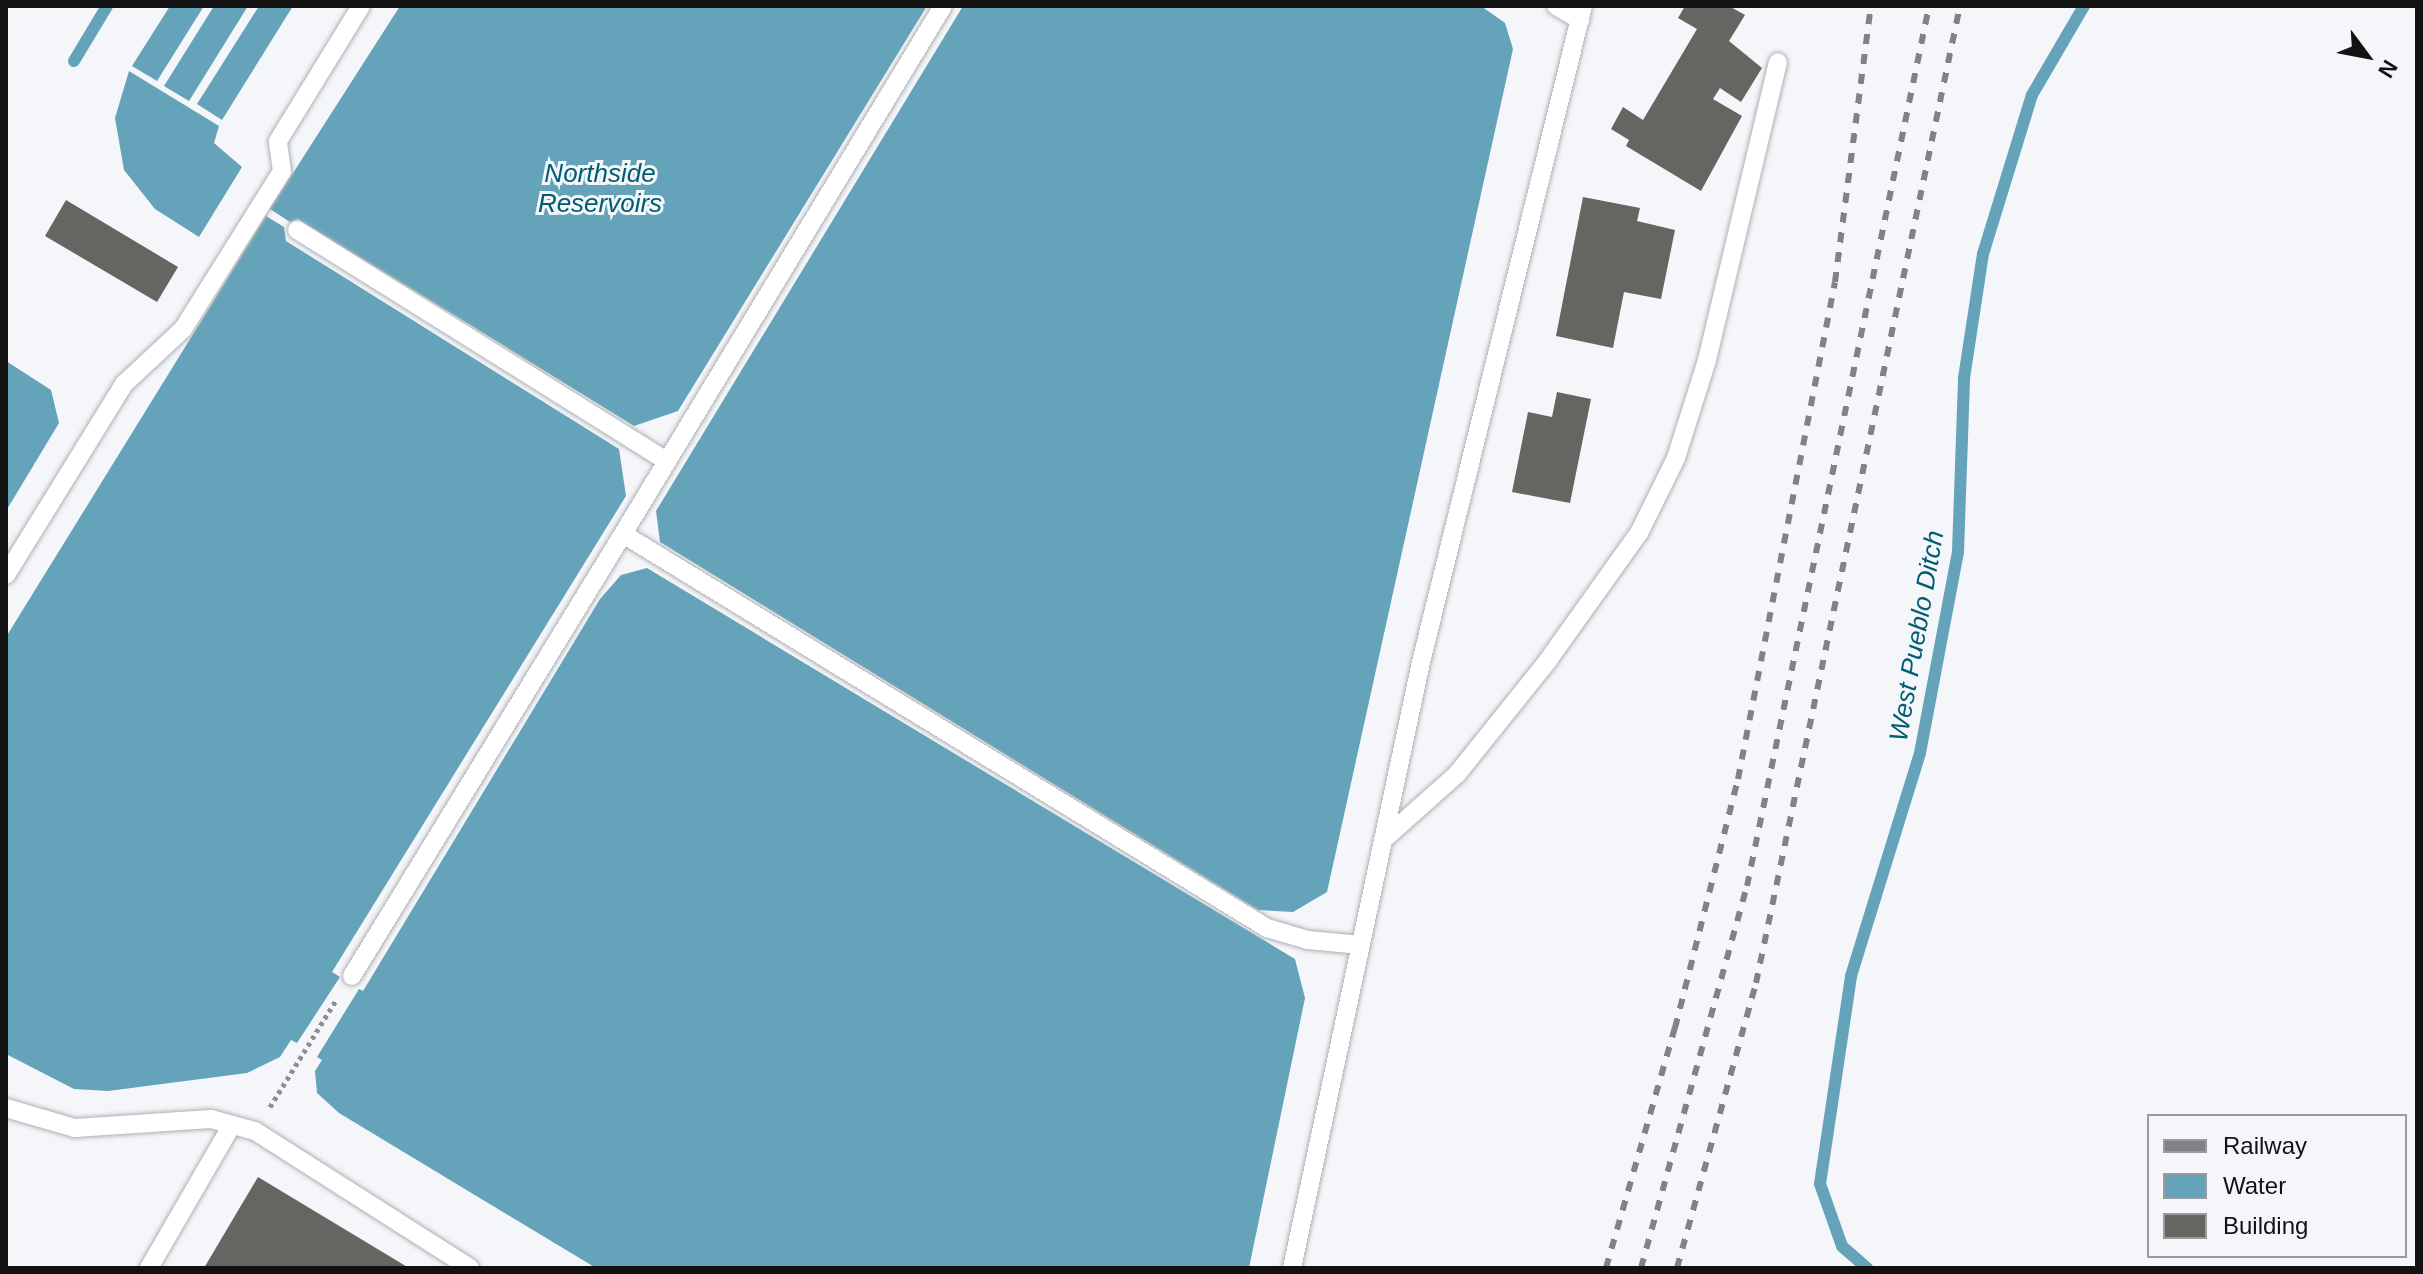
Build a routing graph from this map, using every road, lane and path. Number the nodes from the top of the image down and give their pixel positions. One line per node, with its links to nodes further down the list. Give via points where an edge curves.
1 (361, 6): 9 (lane, via 278,141 282,171 274,184 183,329 124,384)
2 (943, 6): 7 (lane)
3 (1556, 6): 4 (lane)
4 (1581, 13): 10 (lane, via 1425,647)
5 (1778, 62): 10 (lane, via 1707,360 1676,458 1639,533 1549,659 1457,774)
6 (297, 230): 7 (lane)
7 (667, 461): 8 (lane)
8 (623, 534): 11 (lane, via 1267,928 1308,940); 12 (lane)
9 (6, 575)
10 (1383, 840): 11 (lane)
11 (1361, 945): 18 (lane)
12 (352, 976): 15 (path)
13 (6, 1108): 14 (lane, via 75,1128 211,1119)
14 (232, 1125): 15 (lane); 17 (lane)
15 (255, 1131): 16 (lane)
16 (467, 1267)
17 (149, 1268)
18 (1292, 1268)

